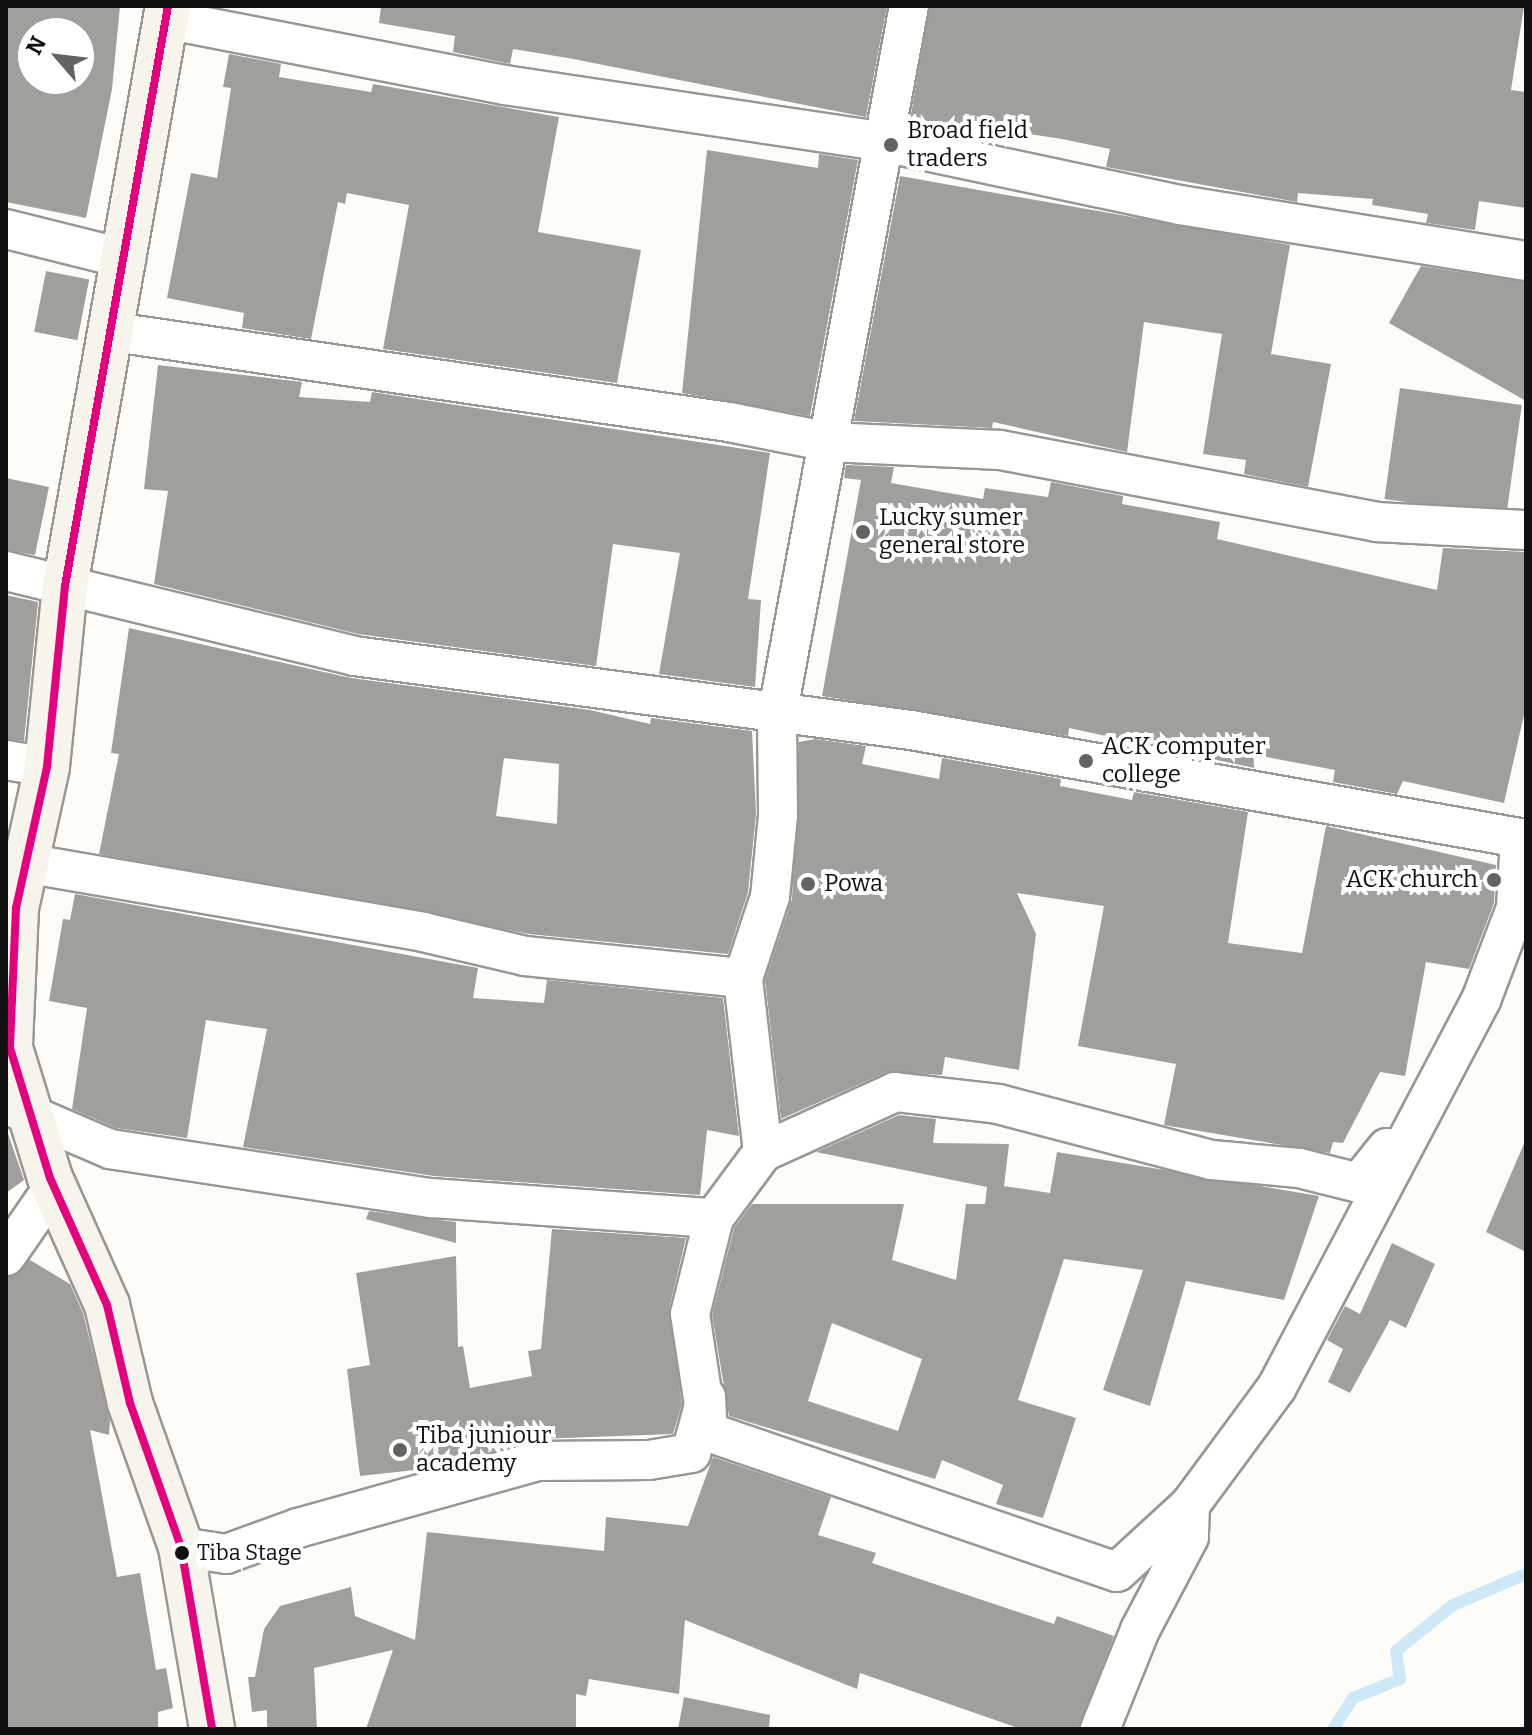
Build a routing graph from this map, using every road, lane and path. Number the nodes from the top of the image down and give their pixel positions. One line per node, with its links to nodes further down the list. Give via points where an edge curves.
1 (909, 6): 3 (street)
2 (166, 12): 3 (street, via 505,85); 5 (street)
3 (879, 141): 6 (street, via 1180,205); 8 (street)
4 (6, 229): 5 (street)
5 (126, 259): 7 (street)
6 (1526, 261)
7 (114, 332): 8 (street, via 729,422); 11 (street)
8 (829, 442): 9 (street, via 1000,450 1377,522); 12 (street)
9 (1526, 530)
10 (6, 571): 11 (street)
11 (65, 586): 12 (street, via 354,656); 13 (street)
12 (777, 716): 14 (street, via 911,730); 17 (street, via 778,815 770,897)
13 (27, 764): 15 (street)
14 (1523, 827): 16 (street)
15 (25, 863): 17 (street, via 423,932 525,956); 19 (street, via 16,908 10,1048)
16 (1521, 909): 18 (street, via 1481,1000)
17 (743, 978): 20 (street)
18 (1422, 1104): 20 (street, via 1359,1183 1299,1168 1212,1160 998,1104 895,1092); 25 (street, via 1277,1387)
19 (18, 1111): 22 (street, via 110,1149 432,1198); 26 (street, via 107,1305 130,1403)
20 (763, 1152): 22 (street)
21 (44, 1201): 23 (street)
22 (714, 1218): 24 (street, via 690,1314)
23 (6, 1256)
24 (706, 1419): 25 (street, via 1117,1572); 26 (street, via 691,1453 649,1460 538,1461 298,1528 226,1554)
25 (1190, 1505): 28 (street, via 1189,1537 1140,1630)
26 (181, 1547): 27 (street)
27 (212, 1729)
28 (1100, 1729)

